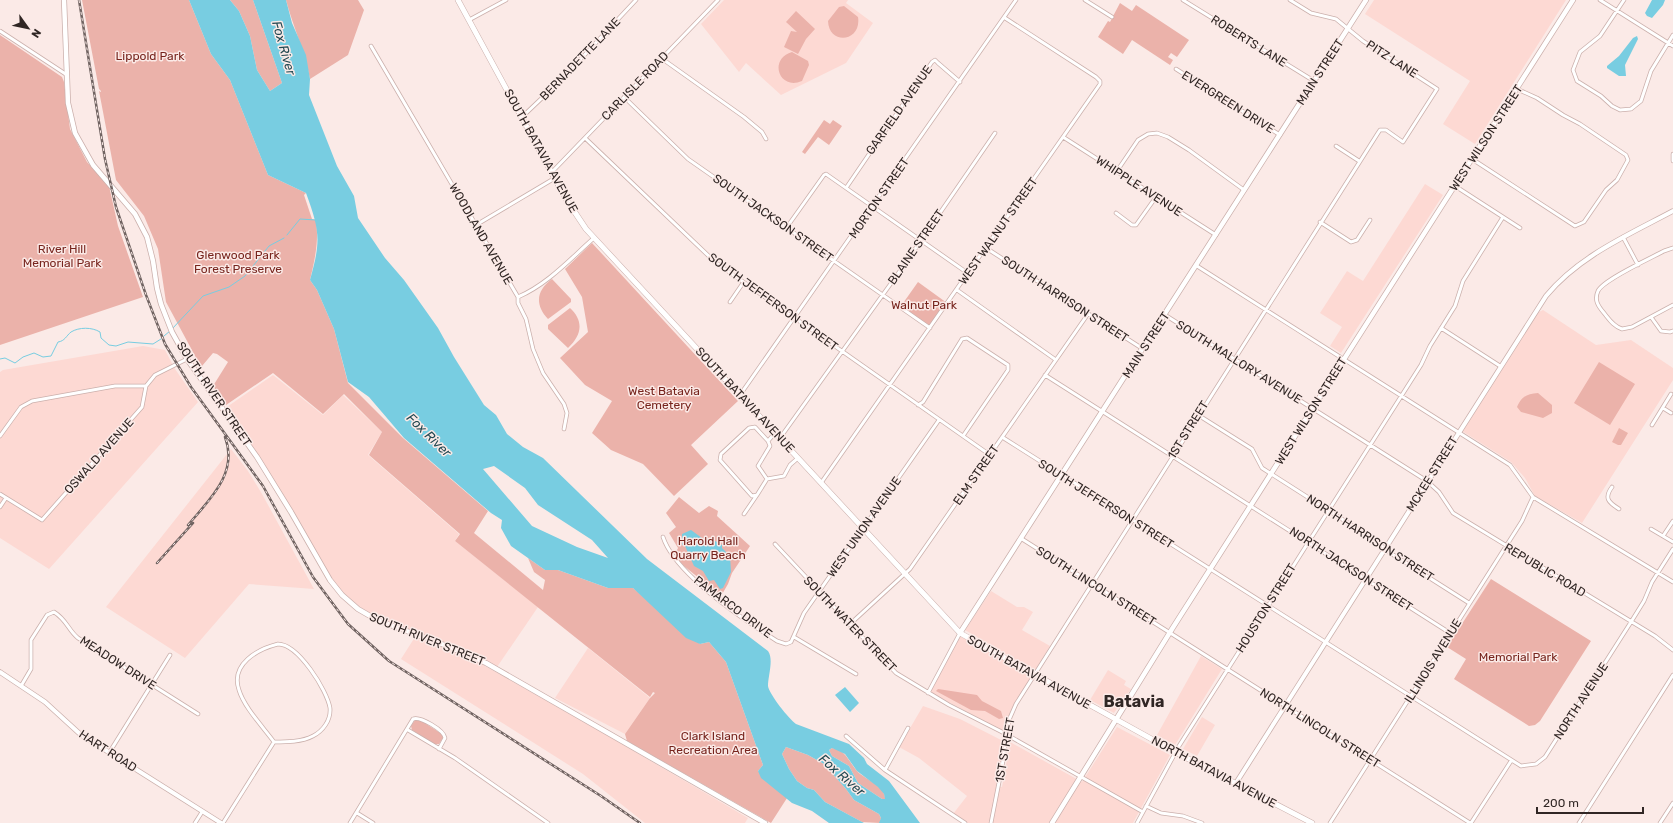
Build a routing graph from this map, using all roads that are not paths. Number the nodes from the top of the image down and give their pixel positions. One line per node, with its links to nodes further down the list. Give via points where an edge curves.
1 (64, 0): 26 (main road, SOUTH RIVER STREET)
2 (458, 0): 17 (main road, SOUTH BATAVIA AVENUE)
3 (506, 0): 17 (street)
4 (636, 0): 32 (street, BERNADETTE LANE, via 562,79)
5 (718, 0): 24 (street, CARLISLE ROAD)
6 (1016, 0): 16 (street, MORTON STREET)
7 (1085, 0): 15 (street)
8 (1183, 0): 27 (street, ROBERTS LANE)
9 (1290, 0): 18 (street, PITZ LANE, via 1311,13 1329,16)
10 (1366, 0): 18 (main road, MAIN STREET)
11 (1573, 0): 30 (main road, WEST WILSON STREET)
12 (1600, 0): 14 (street)
13 (1624, 0): 14 (street)
14 (1617, 11): 21 (street); 21 (street, via 1600,36 1580,52 1575,63 1574,76 1582,85 1616,108 1631,109 1640,101 1651,71)
15 (1112, 17)
16 (1005, 18): 28 (street, MORTON STREET); 35 (street, WEST WALNUT STREET, via 1100,81)
17 (469, 20): 32 (main road, SOUTH BATAVIA AVENUE)
18 (1348, 28): 27 (main road, MAIN STREET); 29 (street, PITZ LANE, via 1363,41)
19 (0, 31): 26 (street)
20 (1673, 35): 21 (street)
21 (1668, 43): 23 (street)
22 (371, 46): 55 (street, WOODLAND AVENUE)
23 (1673, 46)
24 (661, 58): 31 (street, CARLISLE ROAD); 37 (street, via 744,117 762,132)
25 (1176, 69): 34 (street, EVERGREEN DRIVE)
26 (67, 75): 85 (main road, SOUTH RIVER STREET, via 68,103 75,133 93,165 135,214 146,236 161,304 172,332)
27 (1314, 81): 34 (main road, MAIN STREET)
28 (960, 82): 46 (street, GARFIELD AVENUE, via 935,60 932,62); 49 (street, MORTON STREET)
29 (1437, 89): 41 (street, 1ST STREET, via 1403,142 1386,130 1380,130)
30 (1517, 89): 40 (main road, WEST WILSON STREET); 40 (street, via 1580,124 1626,155 1628,160 1619,176 1584,222 1575,226)
31 (624, 98): 36 (street, CARLISLE ROAD); 56 (street, SOUTH JACKSON STREET, via 688,159)
32 (522, 117): 44 (main road, SOUTH BATAVIA AVENUE)
33 (995, 133): 61 (street, BLAINE STREET)
34 (1280, 135): 47 (main road, MAIN STREET)
35 (1063, 137): 43 (street, WHIPPLE AVENUE); 62 (street, WEST WALNUT STREET)
36 (585, 138): 44 (street, CARLISLE ROAD); 68 (street, SOUTH JEFFERSON STREET, via 715,262)
37 (766, 139)
38 (1336, 146): 41 (street)
39 (1673, 154): 42 (street)
40 (1472, 159): 45 (main road, WEST WILSON STREET)
41 (1359, 161): 54 (street, 1ST STREET)
42 (1673, 161)
43 (1117, 171): 47 (street, via 1138,140 1148,134 1157,133 1193,153); 48 (street, WHIPPLE AVENUE)
44 (553, 175): 55 (street, CARLISLE ROAD); 60 (main road, SOUTH BATAVIA AVENUE, via 579,220)
45 (1455, 186): 52 (street); 86 (main road, WEST WILSON STREET)
46 (846, 188): 49 (street); 56 (street, via 824,175)
47 (1244, 190): 58 (main road, MAIN STREET)
48 (1156, 197): 51 (street, via 1136,225 1132,225); 58 (street, WHIPPLE AVENUE)
49 (873, 206): 61 (street); 64 (street, MORTON STREET)
50 (1673, 211): 59 (street, MCKEE STREET)
51 (1116, 213)
52 (1503, 217): 57 (street); 80 (street, HOUSTON STREET, via 1463,281 1455,306)
53 (1370, 220): 54 (street, via 1358,240 1351,242)
54 (1320, 222): 74 (street, 1ST STREET)
55 (476, 225): 71 (street, WOODLAND AVENUE)
56 (787, 227): 64 (street, SOUTH JACKSON STREET)
57 (1520, 228)
58 (1216, 235): 66 (main road, MAIN STREET)
59 (1623, 237): 65 (street); 88 (street, MCKEE STREET, via 1578,265 1557,283)
60 (594, 238): 71 (street, via 561,269); 93 (main road, SOUTH BATAVIA AVENUE)
61 (921, 240): 67 (street); 70 (street, BLAINE STREET)
62 (986, 248): 67 (street, WEST WALNUT STREET); 75 (street, SOUTH HARRISON STREET)
63 (1673, 248): 65 (street)
64 (835, 261): 70 (street, SOUTH JACKSON STREET); 78 (street, MORTON STREET)
65 (1638, 265): 77 (street, via 1599,289 1597,304 1614,325 1622,329 1628,329)
66 (1197, 266): 74 (street); 76 (main road, MAIN STREET)
67 (969, 274): 69 (street, WEST WALNUT STREET)
68 (743, 283): 72 (street); 78 (street, SOUTH JEFFERSON STREET)
69 (957, 290): 79 (street, WEST WALNUT STREET); 87 (street)
70 (883, 295): 79 (street, SOUTH JACKSON STREET); 83 (street, BLAINE STREET)
71 (518, 297): 103 (street, WOODLAND AVENUE, via 543,373 564,404 567,413)
72 (730, 302)
73 (1673, 305): 77 (street)
74 (1265, 309): 84 (street, 1ST STREET); 86 (street)
75 (1088, 314): 82 (street, SOUTH HARRISON STREET); 87 (street, ELM STREET)
76 (1165, 315): 82 (main road, MAIN STREET); 84 (street, SOUTH MALLORY AVENUE)
77 (1651, 317): 81 (street, via 1661,331)
78 (794, 318): 83 (street, SOUTH JEFFERSON STREET); 93 (street, MORTON STREET)
79 (930, 328): 91 (street, WEST WALNUT STREET)
80 (1441, 328): 88 (street); 94 (street, HOUSTON STREET)
81 (1673, 331)
82 (1143, 349): 98 (main road, MAIN STREET)
83 (842, 352): 91 (street, SOUTH JEFFERSON STREET); 109 (street, BLAINE STREET)
84 (1233, 358): 97 (street, SOUTH MALLORY AVENUE); 100 (street, 1ST STREET)
85 (187, 359): 90 (street, via 155,376); 196 (main road, SOUTH RIVER STREET, via 267,471 330,580 355,607 385,624 448,647 494,668)
86 (1344, 359): 94 (street); 97 (main road, WEST WILSON STREET)
87 (1056, 360): 89 (street, ELM STREET)
88 (1500, 366): 104 (street, MCKEE STREET)
89 (1045, 375): 98 (street); 108 (street, ELM STREET)
90 (146, 386): 106 (street, via 115,386 32,401 21,407); 124 (street, OSWALD AVENUE, via 142,407 42,520)
91 (890, 386): 95 (street, SOUTH JEFFERSON STREET); 119 (street, WEST WALNUT STREET)
92 (1671, 394): 96 (street)
93 (740, 395): 105 (main road, SOUTH BATAVIA AVENUE)
94 (1401, 396): 104 (street); 111 (street, HOUSTON STREET)
95 (918, 405): 101 (street, SOUTH JEFFERSON STREET); 107 (street, via 923,402 962,339 967,338 1008,365 1008,370)
96 (1663, 408): 99 (street); 102 (street)
97 (1312, 409): 111 (street, SOUTH MALLORY AVENUE); 115 (main road, WEST WILSON STREET)
98 (1103, 412): 113 (street); 116 (main road, MAIN STREET)
99 (1671, 413)
100 (1198, 415): 113 (street, 1ST STREET); 115 (street, via 1252,449 1259,464)
101 (939, 420): 107 (street, SOUTH JEFFERSON STREET); 132 (street, WEST UNION AVENUE)
102 (1652, 425)
103 (564, 429)
104 (1458, 432): 118 (street, MCKEE STREET); 123 (street, via 1510,465)
105 (775, 433): 109 (main road, SOUTH BATAVIA AVENUE); 110 (street)
106 (0, 436)
107 (963, 436): 112 (street, SOUTH JEFFERSON STREET)
108 (1002, 437): 112 (street, ELM STREET); 116 (street, SOUTH JEFFERSON STREET)
109 (780, 438): 114 (main road, SOUTH BATAVIA AVENUE)
110 (768, 441): 117 (street, via 770,446 758,466); 122 (street, via 756,427 752,427 720,457 752,496)
111 (1370, 445): 118 (street, REPUBLIC ROAD); 128 (street, HOUSTON STREET)
112 (990, 455): 145 (street, ELM STREET)
113 (1172, 456): 125 (street); 130 (street, 1ST STREET)
114 (798, 458): 117 (street, via 784,476); 119 (main road, SOUTH BATAVIA AVENUE)
115 (1271, 474): 125 (main road, WEST WILSON STREET); 128 (street, NORTH HARRISON STREET)
116 (1062, 476): 130 (street, SOUTH JEFFERSON STREET); 136 (main road, MAIN STREET)
117 (767, 479): 122 (street)
118 (1427, 481): 140 (street, REPUBLIC ROAD, via 1439,492 1452,513); 141 (street, MCKEE STREET)
119 (821, 483): 132 (main road, SOUTH BATAVIA AVENUE)
120 (1612, 487): 127 (street, via 1607,499)
121 (0, 494): 124 (street)
122 (757, 495): 129 (street)
123 (1533, 497): 140 (street, ILLINOIS AVENUE); 144 (street)
124 (6, 498): 126 (street)
125 (1251, 506): 137 (street, NORTH JACKSON STREET); 143 (main road, WEST WILSON STREET)
126 (0, 507)
127 (1618, 509)
128 (1328, 510): 137 (street, HOUSTON STREET); 141 (street, NORTH HARRISON STREET, via 1381,544)
129 (744, 514)
130 (1132, 520): 143 (street, SOUTH JEFFERSON STREET); 148 (street, 1ST STREET)
131 (1673, 521): 134 (street)
132 (863, 529): 145 (main road, SOUTH BATAVIA AVENUE); 149 (street, WEST UNION AVENUE)
133 (1651, 529): 134 (street)
134 (1663, 536): 138 (street)
135 (663, 537): 157 (street, PAMARCO DRIVE, via 679,565 718,598 777,641 786,644)
136 (1022, 539): 148 (street, SOUTH LINCOLN STREET); 154 (main road, MAIN STREET)
137 (1308, 542): 146 (street, NORTH JACKSON STREET); 151 (street, HOUSTON STREET)
138 (1673, 542)
139 (775, 544): 149 (street, SOUTH WATER STREET)
140 (1506, 546): 150 (street, ILLINOIS AVENUE); 152 (street, REPUBLIC ROAD)
141 (1384, 549): 146 (street, MCKEE STREET); 150 (street, NORTH HARRISON STREET)
142 (1673, 549): 144 (street, NORTH AVENUE)
143 (1210, 570): 151 (street, SOUTH JEFFERSON STREET); 155 (main road, WEST WILSON STREET)
144 (1657, 572): 147 (street); 152 (street, NORTH AVENUE)
145 (905, 574): 153 (street, ELM STREET); 154 (main road, SOUTH BATAVIA AVENUE)
146 (1365, 578): 156 (street, NORTH JACKSON STREET); 158 (street, MCKEE STREET)
147 (1673, 582)
148 (1092, 583): 155 (street, SOUTH LINCOLN STREET); 164 (street, 1ST STREET)
149 (818, 592): 153 (street, SOUTH WATER STREET); 157 (street, WEST UNION AVENUE, via 804,613)
150 (1469, 603): 156 (street, ILLINOIS AVENUE)
151 (1267, 606): 158 (street, SOUTH JEFFERSON STREET); 161 (street, HOUSTON STREET)
152 (1632, 622): 159 (street, REPUBLIC ROAD); 182 (street, NORTH AVENUE, via 1545,757 1530,766 1521,766)
153 (849, 624): 168 (street, SOUTH WATER STREET, via 896,673)
154 (960, 633): 164 (main road, SOUTH BATAVIA AVENUE); 168 (street, MAIN STREET)
155 (1170, 633): 161 (street, NORTH LINCOLN STREET); 172 (main road, WEST WILSON STREET)
156 (1450, 633): 169 (street, ILLINOIS AVENUE)
157 (794, 637): 163 (street)
158 (1324, 642): 169 (street, NORTH AVENUE); 170 (street, MCKEE STREET)
159 (1673, 650)
160 (170, 655): 166 (street)
161 (1228, 669): 170 (street, NORTH LINCOLN STREET); 179 (street, HOUSTON STREET)
162 (0, 672): 167 (street, HART ROAD)
163 (856, 674)
164 (1034, 675): 172 (main road, SOUTH BATAVIA AVENUE); 175 (street, 1ST STREET, via 1012,712)
165 (1673, 675): 205 (street)
166 (151, 685): 167 (street, MEADOW DRIVE, via 75,636 59,615 50,613 44,618 31,640 31,669); 171 (street, MEADOW DRIVE); 180 (street)
167 (21, 686): 180 (street, HART ROAD, via 45,702 80,734)
168 (928, 693): 175 (street, SOUTH WATER STREET)
169 (1410, 696): 181 (street, ILLINOIS AVENUE); 182 (street, NORTH AVENUE)
170 (1284, 705): 181 (street, NORTH LINCOLN STREET); 185 (street, MCKEE STREET)
171 (198, 714)
172 (1116, 720): 179 (main road, NORTH BATAVIA AVENUE); 184 (main road, WEST WILSON STREET)
173 (908, 728): 183 (street)
174 (408, 730): 178 (street); 178 (street, via 413,719 420,718 444,734); 190 (street)
175 (1007, 735): 184 (street, SOUTH WATER STREET); 198 (street, 1ST STREET)
176 (846, 736): 183 (street)
177 (274, 742): 177 (street, via 243,698 237,683 241,668 250,657 268,647 283,644 294,650 304,661 325,695 330,709 325,726 313,736); 192 (street)
178 (439, 749): 195 (street, via 474,770)
179 (1175, 752): 185 (main road, NORTH BATAVIA AVENUE); 187 (street, HOUSTON STREET)
180 (109, 753): 188 (street, HART ROAD)
181 (1370, 759): 203 (street, ILLINOIS AVENUE); 204 (street, NORTH LINCOLN STREET)
182 (1511, 761): 204 (street)
183 (885, 770): 197 (street)
184 (1081, 776): 189 (street, SOUTH WATER STREET); 199 (main road, WEST WILSON STREET)
185 (1236, 783): 202 (main road, NORTH BATAVIA AVENUE)
186 (1673, 803): 206 (street)
187 (1146, 806): 189 (street, HOUSTON STREET); 201 (street, via 1161,814 1183,816)
188 (202, 812): 191 (street); 192 (street, HART ROAD)
189 (1143, 812): 200 (street, HOUSTON STREET)
190 (357, 813): 193 (street); 194 (street)
191 (195, 823)
192 (222, 823)
193 (350, 823)
194 (373, 823)
195 (548, 823)
196 (765, 823)
197 (964, 823)
198 (991, 823)
199 (1052, 823)
200 (1137, 823)
201 (1202, 823)
202 (1312, 823)
203 (1330, 823)
204 (1471, 823)
205 (1579, 823)
206 (1660, 823)

